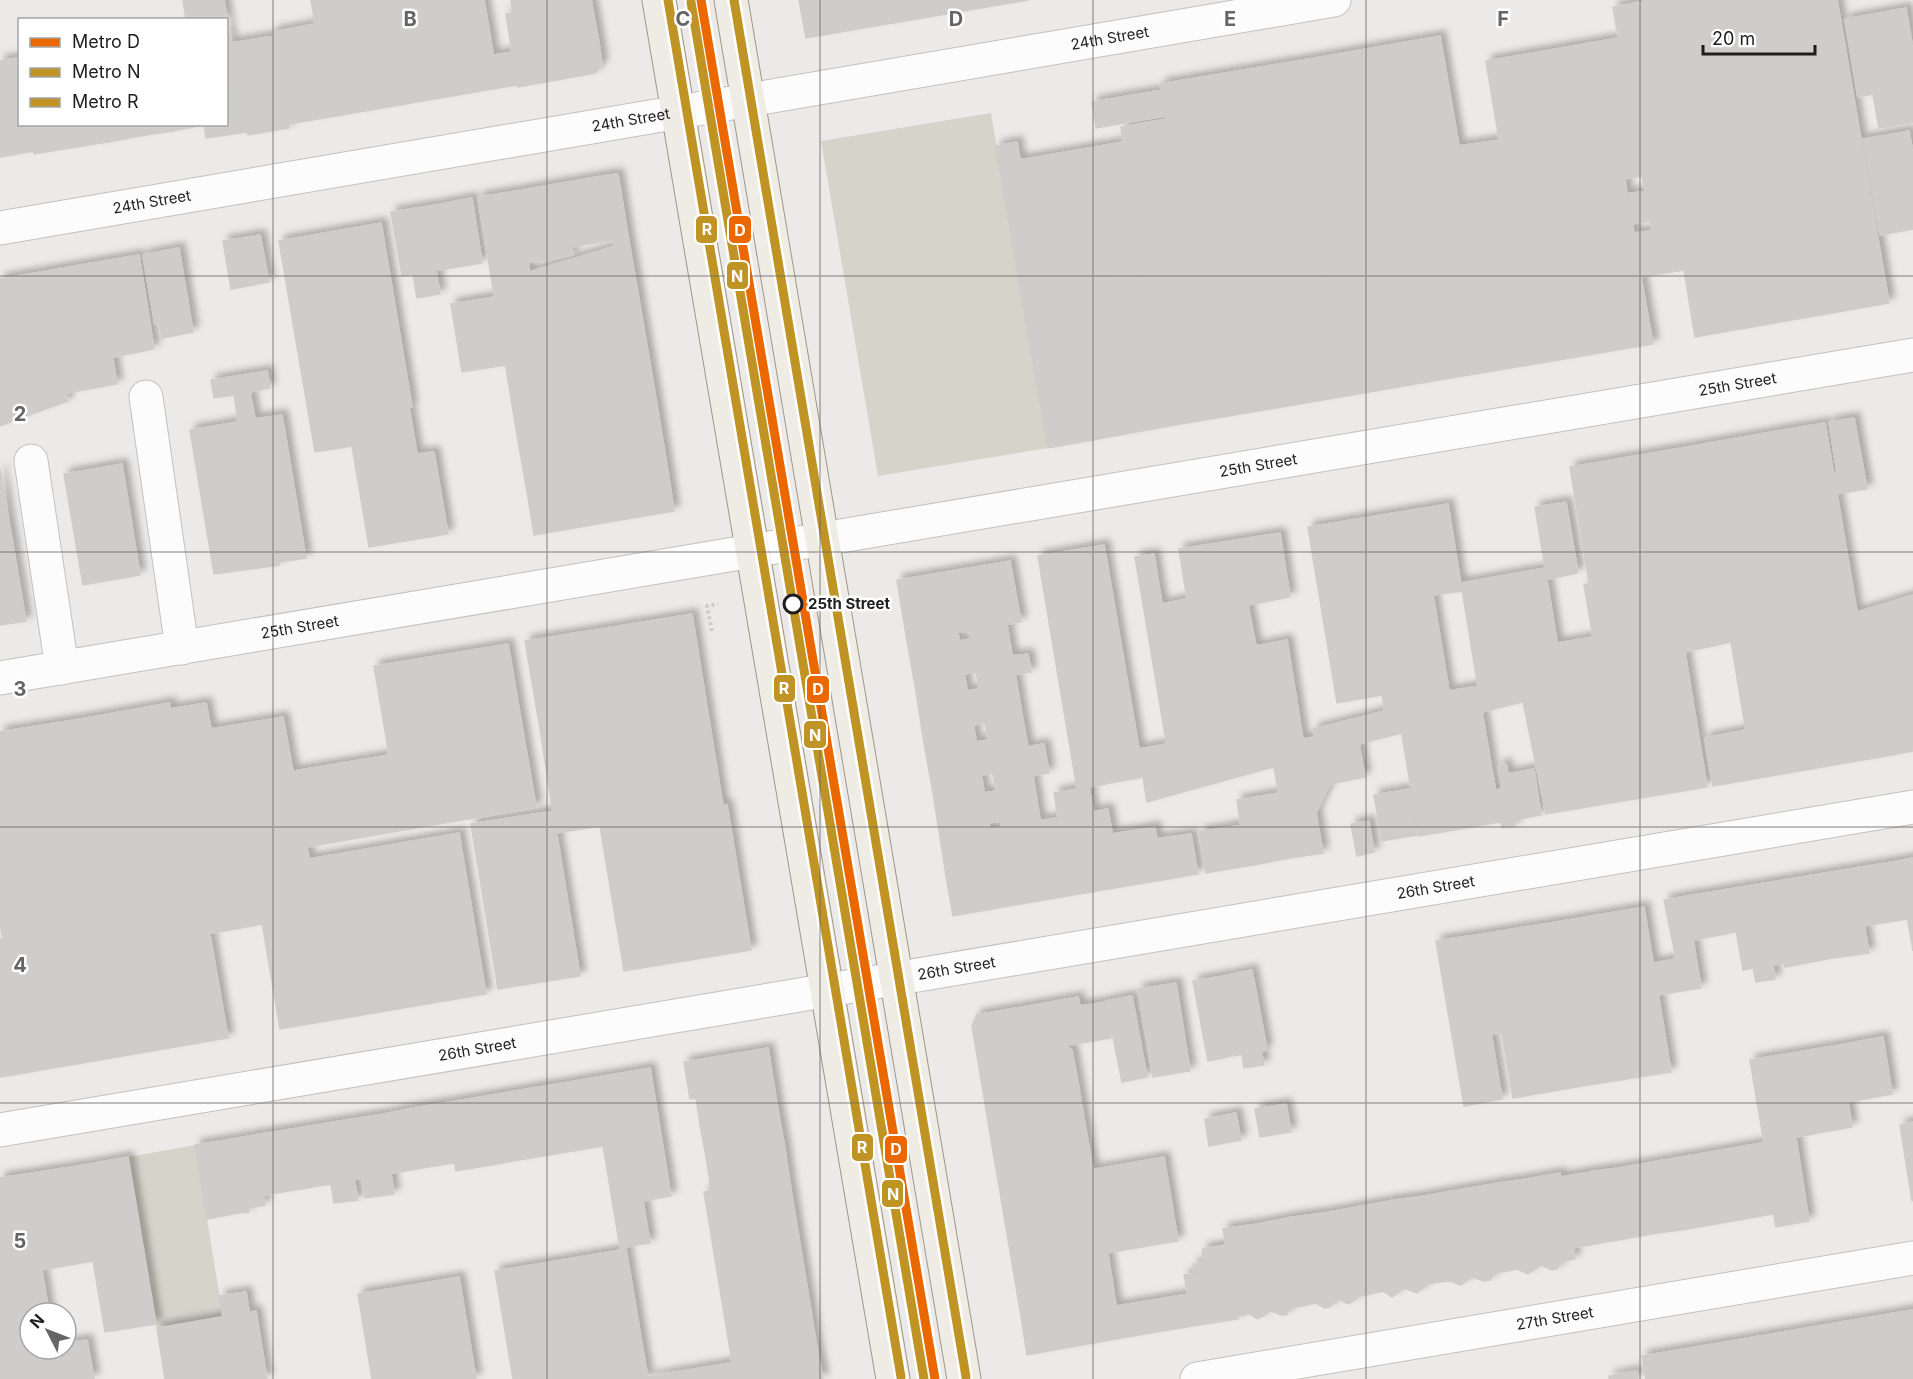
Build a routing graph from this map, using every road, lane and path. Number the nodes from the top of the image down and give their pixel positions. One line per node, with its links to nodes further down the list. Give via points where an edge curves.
1 (659, 0): 5 (main road)
2 (730, 0): 4 (main road)
3 (1334, 0): 4 (street, 24th Street)
4 (747, 100): 5 (street, 24th Street); 10 (main road)
5 (678, 113): 6 (street, 24th Street); 11 (main road)
6 (0, 228)
7 (1913, 355): 10 (street, 25th Street)
8 (146, 397): 14 (street)
9 (31, 461): 15 (street)
10 (822, 540): 11 (street, 25th Street); 18 (main road)
11 (752, 552): 14 (street, 25th Street); 19 (main road)
12 (718, 604): 13 (path, via 707,606)
13 (712, 631)
14 (182, 648): 15 (street, 25th Street)
15 (62, 668): 16 (street, 25th Street)
16 (0, 678)
17 (1913, 807): 18 (street, 26th Street)
18 (896, 979): 19 (street, 26th Street); 23 (main road)
19 (827, 990): 20 (street, 26th Street); 22 (main road)
20 (0, 1130)
21 (1913, 1258): 24 (street, 27th Street)
22 (892, 1379)
23 (964, 1379)
24 (1197, 1379)

